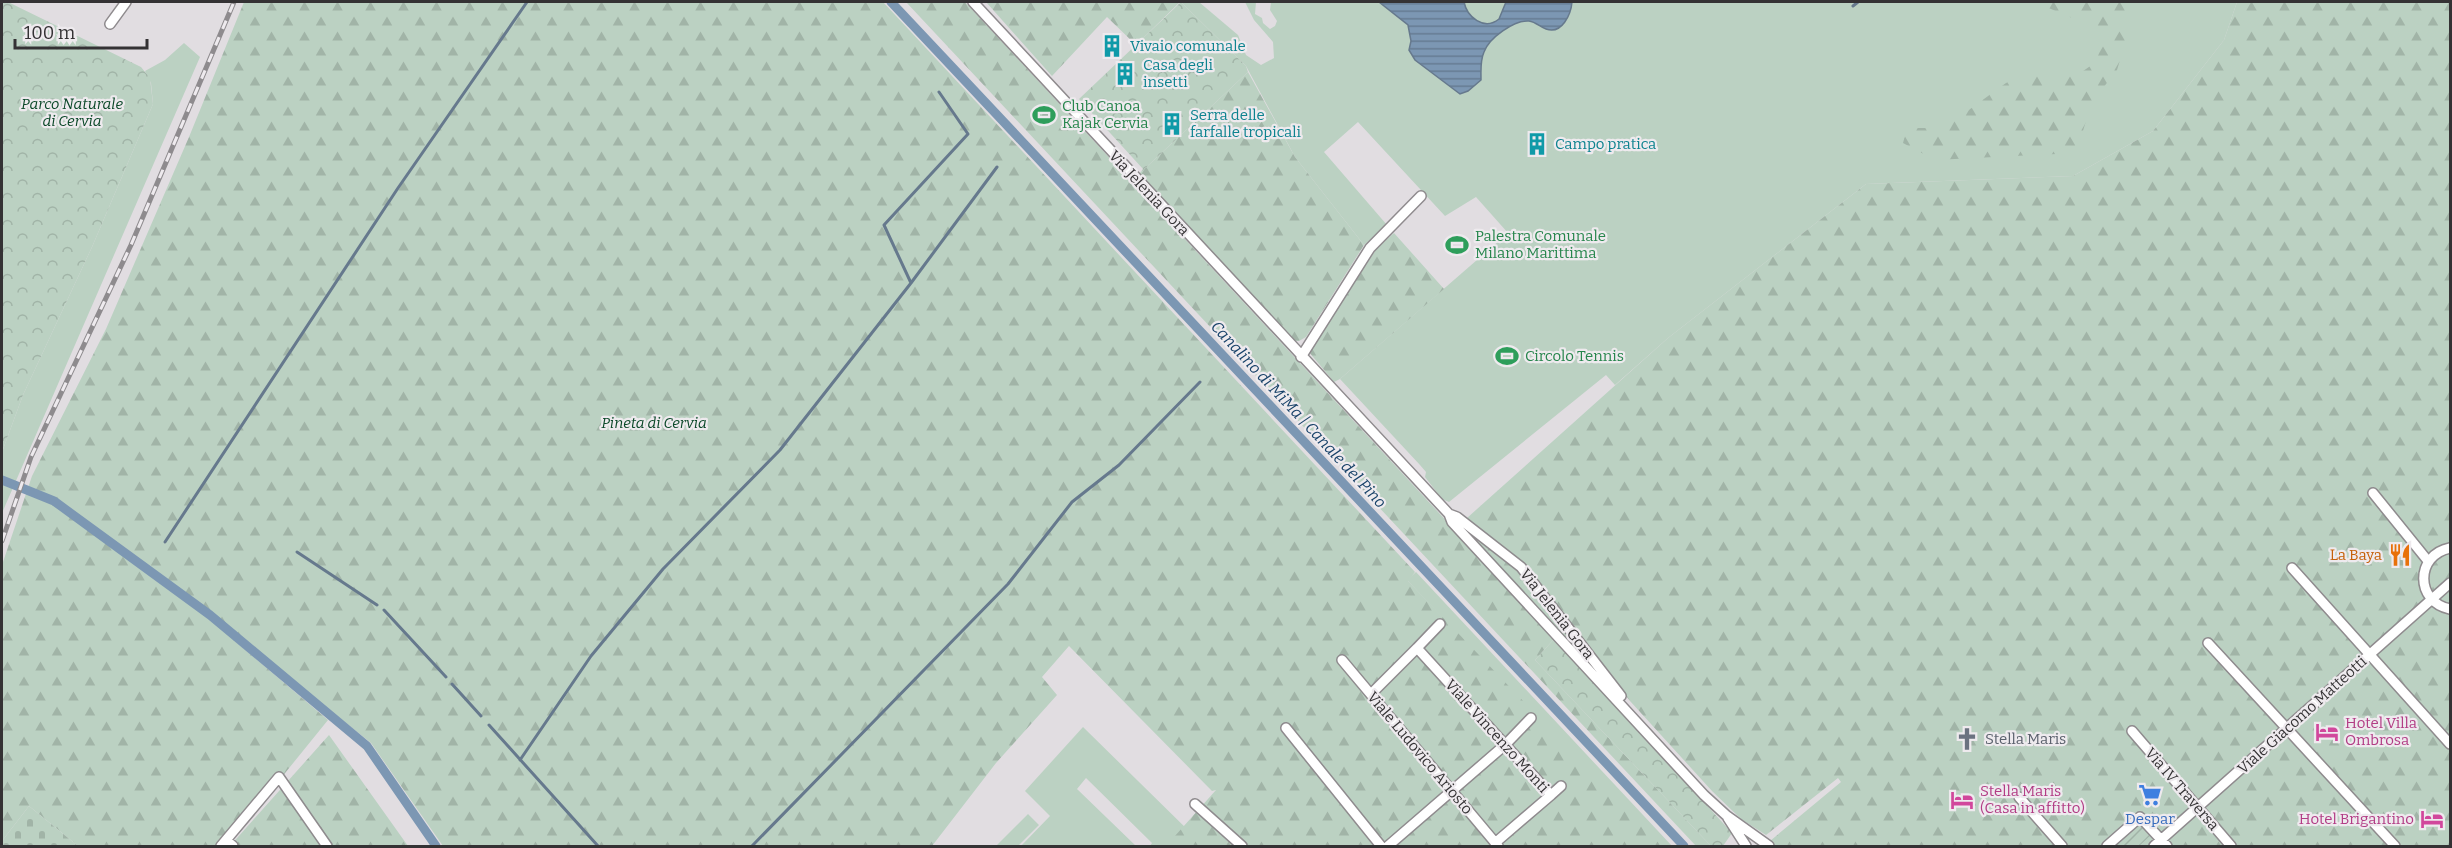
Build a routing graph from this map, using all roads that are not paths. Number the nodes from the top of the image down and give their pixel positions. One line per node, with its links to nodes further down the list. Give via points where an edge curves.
1 (126, 2): 3 (street)
2 (973, 2): 5 (street, Via Jelenia Gora)
3 (110, 24)
4 (1421, 196): 5 (street, via 1370,248)
5 (1301, 357): 7 (street, Via Jelenia Gora)
6 (2373, 493): 9 (street)
7 (1449, 514): 24 (street, Via Jelenia Gora, via 1452,522); 24 (street, Via Jelenia Gora, via 1521,567)
8 (2451, 548): 9 (street)
9 (2428, 561): 12 (street, via 2423,581)
10 (2292, 568): 17 (street)
11 (2451, 583): 12 (street, Viale Giacomo Matteotti)
12 (2431, 600): 13 (street); 17 (street, Viale Giacomo Matteotti)
13 (2451, 609)
14 (1440, 624): 16 (street)
15 (2208, 643): 22 (street)
16 (1417, 648): 19 (street); 25 (street, Viale Vincenzo Monti)
17 (2371, 654): 22 (street, Viale Giacomo Matteotti); 26 (street)
18 (1342, 660): 19 (street, Viale Ludovico Ariosto)
19 (1371, 694): 28 (street, Viale Ludovico Ariosto)
20 (1531, 718): 25 (street)
21 (1286, 728): 39 (street)
22 (2287, 729): 32 (street, Viale Giacomo Matteotti); 46 (street)
23 (2132, 731): 32 (street, Via IV Traversa)
24 (1647, 732): 33 (street, Via Jelenia Gora)
25 (1506, 744): 28 (street); 29 (street, Viale Vincenzo Monti)
26 (2451, 744)
27 (1561, 786): 29 (street)
28 (1454, 791): 35 (street, Viale Ludovico Ariosto); 40 (street)
29 (1551, 795): 35 (street, Viale Vincenzo Monti)
30 (2019, 797): 43 (street)
31 (1195, 804): 38 (street)
32 (2198, 808): 36 (street, Viale Giacomo Matteotti); 45 (street, Via IV Traversa)
33 (1726, 816): 41 (street, Via Jelenia Gora); 42 (street, Via Jelenia Gora)
34 (227, 844): 37 (street, via 279,777)
35 (1496, 844)
36 (2160, 844): 44 (street, via 2140,817)
37 (327, 846)
38 (1242, 846)
39 (1381, 846)
40 (1388, 846)
41 (1746, 846)
42 (1769, 846)
43 (2062, 846)
44 (2108, 846)
45 (2231, 846)
46 (2395, 846)

